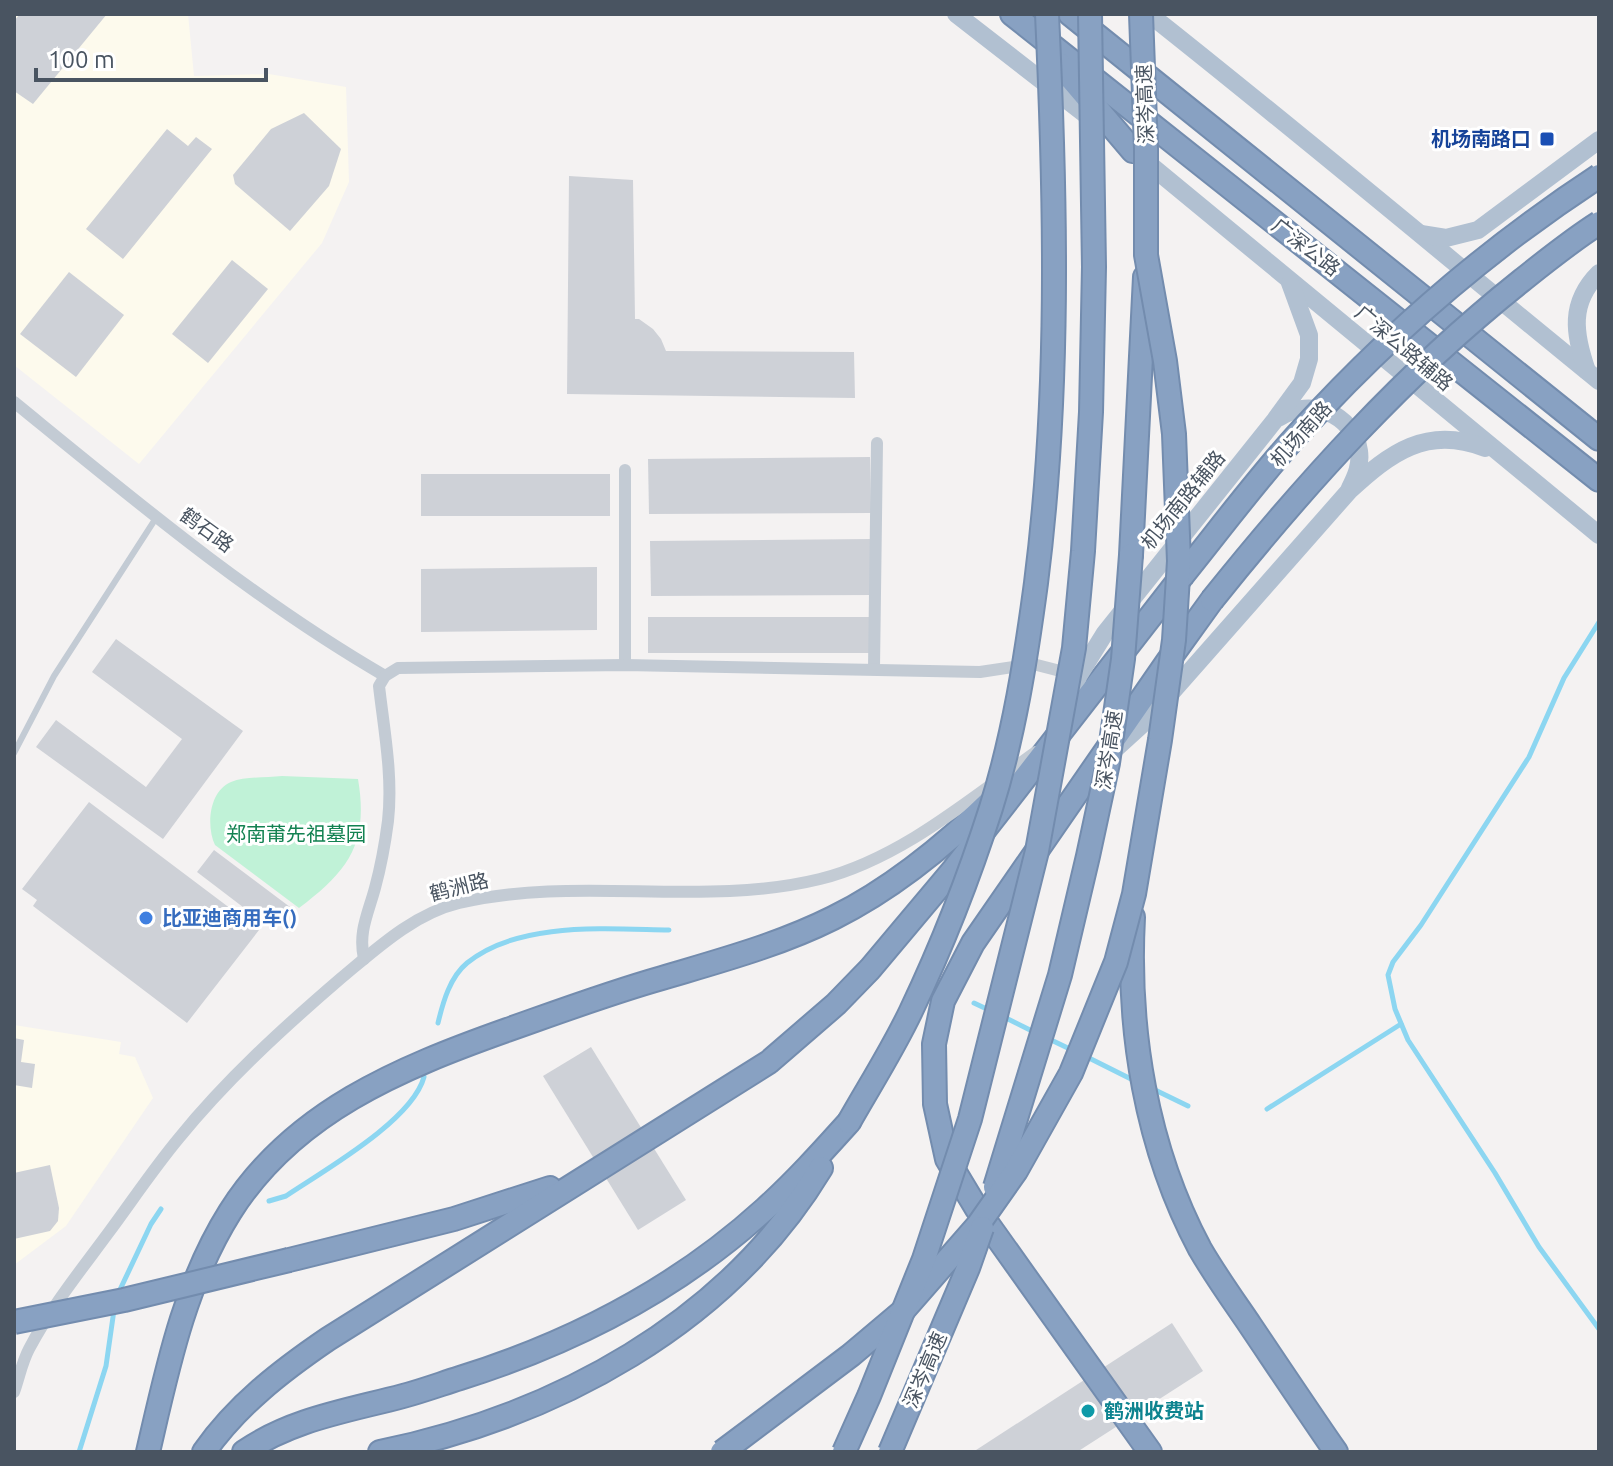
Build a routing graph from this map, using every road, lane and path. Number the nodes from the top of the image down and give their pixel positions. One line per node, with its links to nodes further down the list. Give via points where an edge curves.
1 (956, 14): 9 (main road, 广深公路辅路)
2 (1047, 14): 36 (highway, bridge, via 1053,356 1044,516 1029,638 992,807 953,914 911,1012)
3 (1070, 14): 19 (highway, 广深公路)
4 (1090, 14): 46 (highway, 深岑高速, bridge, via 1091,398 1074,648 1037,851 970,1119 924,1259)
5 (1141, 14): 13 (highway, 深岑高速, bridge)
6 (1149, 14): 12 (main road)
7 (1018, 19): 9 (highway); 23 (highway, 广深公路)
8 (1599, 140): 12 (main road, via 1478,230 1446,238)
9 (1133, 151): 15 (main road, 广深公路辅路)
10 (1599, 176): 31 (highway, 机场南路, bridge, via 1448,290 1341,389 1297,435)
11 (1599, 223): 33 (highway, 机场南路, bridge, via 1483,311 1368,419 1212,600)
12 (1420, 234): 16 (main road)
13 (1146, 255): 34 (highway, bridge, via 1174,434 1179,561 1174,640); 47 (highway, 深岑高速, bridge, via 1123,659 1108,763 1060,975 1010,1144 968,1268)
14 (1599, 273): 16 (main road, via 1581,298 1575,324)
15 (1289, 281): 18 (main road, 机场南路辅路, via 1309,335 1309,359 1302,383); 21 (main road, 广深公路辅路)
16 (1593, 376)
17 (14, 402): 25 (street, 鹤石路)
18 (1275, 420): 24 (main road, via 1312,408 1348,425 1359,449); 29 (main road, 机场南路辅路, via 1105,633)
19 (1599, 439)
20 (877, 443): 28 (street)
21 (1496, 453): 24 (main road, via 1468,442 1429,441 1384,459); 26 (main road, 广深公路辅路)
22 (625, 470): 27 (street)
23 (1599, 480)
24 (1349, 491): 33 (main road, via 1148,719)
25 (156, 518): 30 (street, 鹤石路, via 324,641); 32 (lane, via 54,676)
26 (1599, 535)
27 (625, 665): 28 (street); 30 (street, via 398,668)
28 (874, 668): 29 (street, via 980,672 1033,664)
29 (1079, 675): 31 (main road, 机场南路辅路)
30 (385, 676): 35 (street, via 379,686 389,770 388,816 375,890 362,927)
31 (1052, 741): 35 (street, 鹤洲路, via 918,834 878,857 820,879 742,889 565,891 457,903 427,915); 37 (highway, via 954,869 836,1004 769,1062); 41 (highway, via 929,856 832,919 429,1058 316,1119 256,1177 213,1243 175,1342)
32 (14, 753)
33 (1095, 768): 48 (highway, 机场南路, via 951,982 934,1044 935,1104 947,1159 971,1200)
34 (1134, 894): 45 (highway, bridge, via 1116,962 1071,1073 1016,1171 978,1225 902,1312); 49 (highway, bridge, via 1134,1022 1150,1116 1172,1185 1200,1248)
35 (364, 959): 39 (street, 鹤洲路, via 249,1063 179,1138)
36 (849, 1122): 43 (highway, via 785,1190 721,1246 634,1305 491,1368 317,1417); 44 (highway, via 781,1225 703,1303 659,1337 613,1367 506,1417)
37 (596, 1170): 38 (highway, bridge, via 454,1219); 42 (highway, via 278,1374)
38 (14, 1322)
39 (20, 1354): 40 (street, 鹤洲路)
40 (14, 1392)
41 (148, 1452)
42 (204, 1452)
43 (244, 1452)
44 (380, 1452)
45 (722, 1452)
46 (844, 1452)
47 (890, 1452)
48 (1150, 1452)
49 (1336, 1452)

